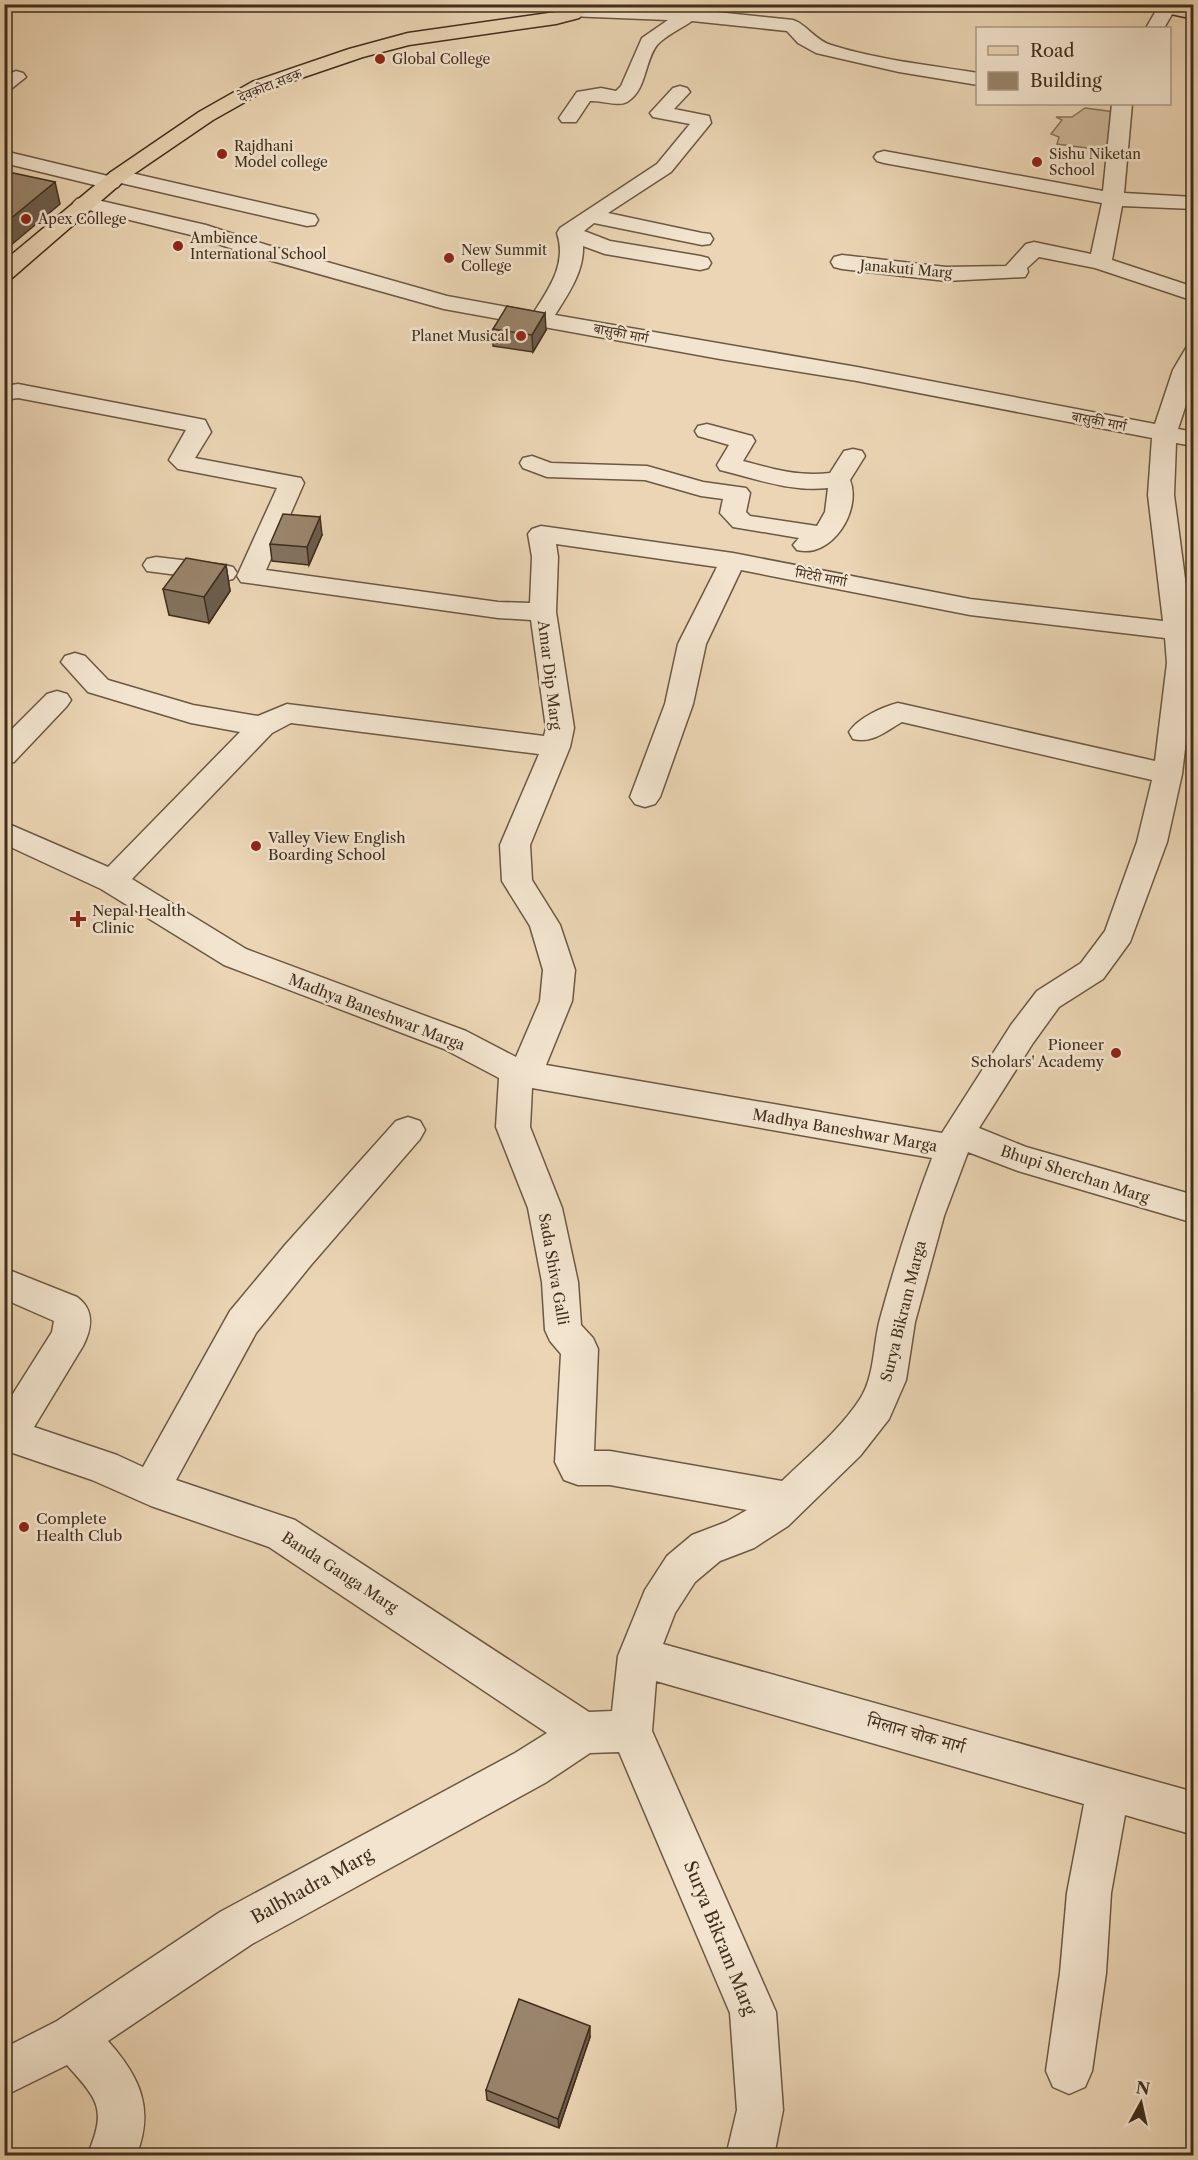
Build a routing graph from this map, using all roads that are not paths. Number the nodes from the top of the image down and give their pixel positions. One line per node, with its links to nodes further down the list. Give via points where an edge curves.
1 (1162, 6): 3 (main road); 5 (street)
2 (580, 8): 4 (street); 12 (main road, देवकोटा सडक, via 549,20 392,43 259,86 206,116)
3 (1194, 14)
4 (688, 15): 6 (street, via 793,26 805,39 823,49); 9 (street, via 649,42 630,88 620,98 584,96)
5 (1155, 27)
6 (976, 79)
7 (680, 92): 16 (street, via 660,113 702,120 700,123 664,168)
8 (1117, 105): 13 (street)
9 (569, 118)
10 (4, 157): 12 (street)
11 (884, 157): 13 (street)
12 (115, 180): 14 (main road, देवकोटा सडक); 17 (street)
13 (1113, 199): 15 (street); 22 (street)
14 (84, 203): 23 (main road, देवकोटा सडक); 25 (street, बासुकी मार्ग, via 198,230 444,302)
15 (1194, 203)
16 (590, 216): 18 (street); 19 (street)
17 (307, 220)
18 (568, 233): 21 (street, via 605,248); 25 (street, via 573,258)
19 (702, 239)
20 (842, 262): 22 (street, Janakuti Marg, via 946,274 1017,272 1016,267 1034,249)
21 (700, 263)
22 (1100, 263): 24 (street)
23 (4, 273)
24 (1194, 294)
25 (541, 319): 29 (street, बासुकी मार्ग, via 857,374)
26 (1194, 353): 29 (street, Surya Bikram Marga)
27 (4, 393): 38 (street, via 18,392 196,425 200,432 181,460 187,464 292,483)
28 (707, 431): 33 (street, via 743,441 729,465 788,480)
29 (1164, 434): 30 (street, बासुकी मार्ग); 40 (street, Surya Bikram Marga, via 1161,495)
30 (1194, 439)
31 (853, 456): 33 (street)
32 (532, 463): 34 (street, via 547,470 647,473 701,489 737,493 733,513 742,522)
33 (838, 480): 34 (street, via 842,502 832,525)
34 (822, 534): 37 (street, via 806,544)
35 (733, 561): 37 (street, मिटेरी मार्गा); 39 (street, मिटेरी मार्गा, via 541,534 545,557); 48 (street, via 692,644 679,705)
36 (163, 566): 38 (street)
37 (796, 572): 40 (street, मिटेरी मार्गा, via 970,607)
38 (250, 576): 39 (street, via 498,610)
39 (543, 612): 45 (street, Amar Dip Marg, via 560,728)
40 (1179, 632): 47 (street, Surya Bikram Marga, via 1181,663)
41 (75, 662): 43 (street, via 98,686 191,714)
42 (57, 700): 46 (street)
43 (262, 726): 45 (street, via 287,713); 50 (street)
44 (863, 732): 47 (street, via 898,712)
45 (556, 747): 51 (street, Amar Dip Marg, via 515,845 517,881 545,925 558,970 556,1001)
46 (4, 755)
47 (1168, 774): 53 (street, Surya Bikram Marga, via 1152,842 1119,934 1092,971 1048,999)
48 (645, 797)
49 (8, 838): 50 (street, Madhya Baneshwar Marga)
50 (111, 881): 51 (street, Madhya Baneshwar Marga, via 235,957 455,1040)
51 (521, 1072): 53 (street, Madhya Baneshwar Marga, via 654,1098); 58 (street, Sada Shiva Galli, via 513,1127 545,1208 560,1282 563,1330 580,1349 574,1462 579,1468 610,1468)
52 (408, 1130): 57 (street, via 243,1322)
53 (956, 1141): 54 (street, Bhupi Sherchan Marg); 58 (street, Surya Bikram Marga, via 927,1216 897,1322 887,1380 876,1407 848,1444)
54 (1194, 1209)
55 (4, 1283): 56 (street, via 73,1314 70,1335)
56 (7, 1434): 57 (street, Banda Ganga Marg, via 103,1467)
57 (151, 1489): 61 (street, Banda Ganga Marg, via 281,1533)
58 (789, 1500): 59 (street, Surya Bikram Marga, via 740,1535 706,1548 681,1569 659,1603)
59 (638, 1656): 60 (street, Surya Bikram Marga); 62 (street, मिलान चोक मार्ग)
60 (631, 1731): 61 (street); 68 (street, Surya Bikram Marg, via 753,2012 760,2110)
61 (584, 1733): 64 (street, Balbhadra Marg, via 530,1768 236,1928)
62 (1108, 1788): 63 (street, मिलान चोक मार्ग); 65 (street, via 1089,1893)
63 (1194, 1814)
64 (74, 2037): 66 (street, Balbhadra Marg); 67 (street, via 114,2084 123,2109)
65 (1069, 2071)
66 (4, 2073)
67 (120, 2152)
68 (750, 2156)

